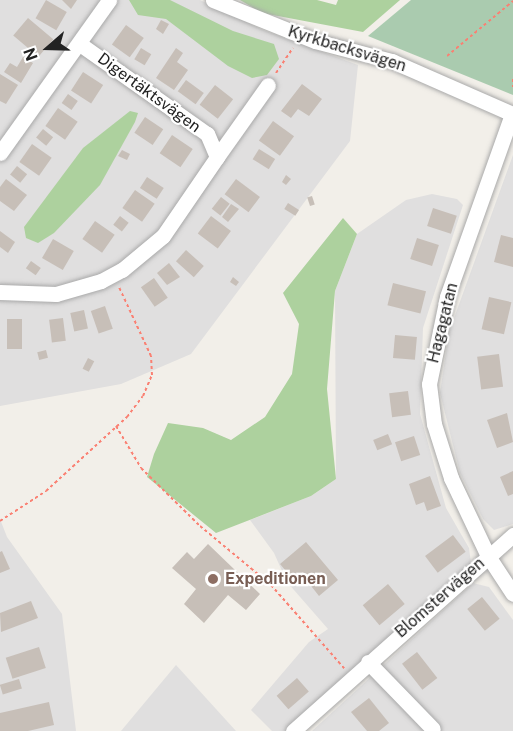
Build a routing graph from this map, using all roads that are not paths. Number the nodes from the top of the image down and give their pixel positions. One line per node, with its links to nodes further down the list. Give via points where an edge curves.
1 (109, 0): 4 (street, Digertäktsvägen)
2 (213, 0): 3 (street, Kyrkbacksvägen)
3 (245, 7): 6 (street, Kyrkbacksvägen, via 315,41 392,61)
4 (80, 44): 7 (street, Digertäktsvägen); 8 (street, Digertäktsvägen, via 207,134)
5 (268, 85): 8 (street)
6 (513, 114): 11 (street, Hagagatan, via 447,297 429,384 442,452)
7 (0, 153)
8 (217, 157): 9 (street, via 163,236 113,274 56,294)
9 (0, 292)
10 (513, 535): 11 (street, Blomstervägen)
11 (488, 556): 12 (street, Hagagatan); 13 (street, Blomstervägen)
12 (513, 594)
13 (368, 662): 14 (street); 15 (street, Blomstervägen)
14 (433, 729)
15 (293, 731)

